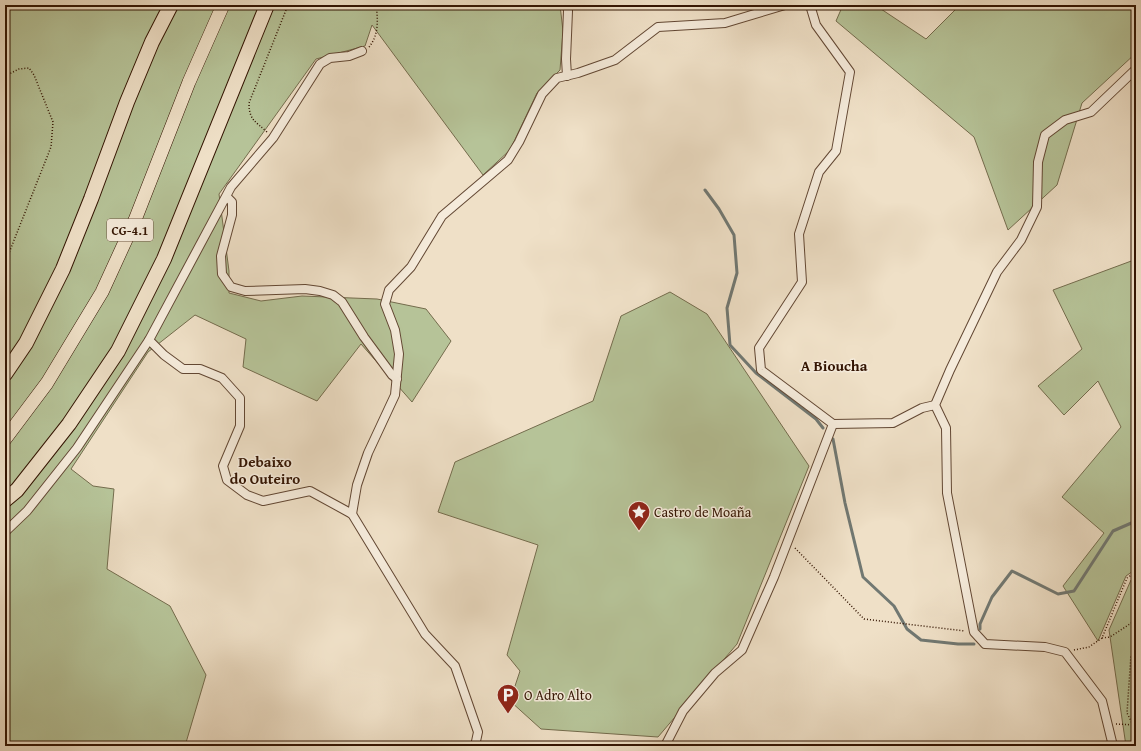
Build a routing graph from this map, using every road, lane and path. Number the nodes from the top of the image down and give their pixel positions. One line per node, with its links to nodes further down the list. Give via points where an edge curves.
1 (171, 5): 17 (highway, via 152,42 127,102 62,269 26,343)
2 (223, 5): 21 (highway, CG-4.1, via 189,82 135,220 102,292 47,383)
3 (267, 5): 22 (highway, via 164,259 118,351 69,424 17,490)
4 (288, 5): 13 (path, via 248,103 251,118)
5 (376, 5): 9 (path, via 377,25 374,40 370,47)
6 (567, 5): 12 (street)
7 (785, 5): 12 (street, via 725,22 658,27 616,60)
8 (810, 5): 20 (street, via 816,25 850,72 836,150 819,172 800,234 802,282 758,348 761,370)
9 (362, 51): 13 (street, via 349,56 330,58 320,64)
10 (1136, 69): 19 (street, via 1091,112 1065,120 1045,135 1038,162 1038,207 1021,240 997,272)
11 (5, 76): 15 (path, via 29,68 54,122 51,147)
12 (567, 76): 18 (street, via 557,78 542,94 508,160 442,216 411,267 389,290 385,304 395,330 399,354)
13 (273, 138): 14 (street)
14 (226, 196): 16 (street); 18 (street, via 232,202 232,215 221,256 222,274 231,287 245,291 305,289 333,295 342,302 364,337)
15 (5, 264)
16 (149, 340): 23 (street, via 183,369 200,369 222,378 240,398 240,426 223,466 227,480 247,495 263,501 310,491); 24 (street, via 78,448 27,511)
17 (5, 374)
18 (397, 379): 23 (street, via 395,395 368,453 357,485)
19 (935, 405): 20 (street, via 922,408 893,423); 29 (street, via 946,428 947,493)
20 (833, 424): 25 (street)
21 (5, 439)
22 (5, 500)
23 (352, 514): 36 (street, via 425,634 455,666 481,732)
24 (5, 532)
25 (788, 541): 29 (path, via 864,619); 37 (street, via 742,650 715,673 683,711)
26 (1136, 572): 30 (path, via 1127,578)
27 (1136, 620): 28 (path)
28 (1132, 622): 30 (path, via 1110,637); 31 (path)
29 (974, 632): 32 (street, via 985,644 1045,646)
30 (1102, 638): 32 (path, via 1089,647)
31 (1136, 646)
32 (1065, 652): 34 (street, via 1102,701)
33 (1136, 655): 35 (path, via 1131,655 1127,713)
34 (1108, 723): 35 (path); 38 (street)
35 (1135, 725): 39 (path)
36 (475, 746)
37 (664, 746)
38 (1114, 746)
39 (1134, 746)

